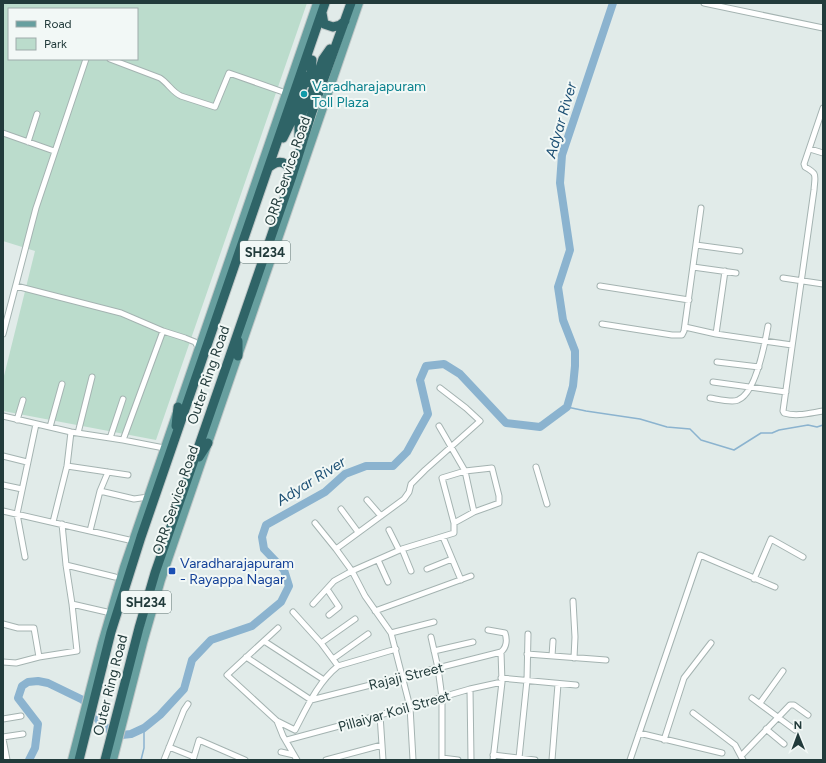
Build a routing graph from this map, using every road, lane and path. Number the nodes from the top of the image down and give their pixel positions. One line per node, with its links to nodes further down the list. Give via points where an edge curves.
1 (317, 3): 17 (main road, ORR Service Road)
2 (325, 3): 6 (highway)
3 (351, 3): 7 (highway)
4 (359, 3): 57 (main road, ORR Service Road)
5 (704, 3): 8 (street)
6 (322, 13): 7 (highway, via 324,24 329,27 340,26); 9 (highway)
7 (345, 21): 10 (highway)
8 (823, 28)
9 (314, 35): 15 (highway); 25 (highway, via 310,55); 25 (highway, via 307,46 281,121 274,143)
10 (339, 37): 11 (highway); 29 (highway, via 306,143)
11 (330, 49): 12 (highway); 29 (highway, via 307,117)
12 (323, 59): 16 (highway); 23 (highway)
13 (86, 60): 27 (street)
14 (113, 60): 17 (street, via 160,78 177,95 215,107 229,73)
15 (312, 60): 16 (highway); 22 (highway)
16 (313, 74): 19 (highway)
17 (286, 93): 47 (main road, ORR Service Road)
18 (823, 108): 26 (street)
19 (300, 112): 22 (highway); 23 (highway)
20 (37, 114): 24 (street)
21 (3, 133): 24 (street)
22 (286, 134): 25 (highway)
23 (298, 137): 29 (highway)
24 (28, 142): 27 (street)
25 (275, 148): 30 (highway, Outer Ring Road / SH234)
26 (810, 149): 28 (street); 39 (street, via 804,166 813,170 814,183)
27 (54, 151): 41 (street)
28 (823, 153)
29 (298, 154): 31 (highway, Outer Ring Road / SH234)
30 (268, 168): 31 (highway, via 283,162); 44 (highway, Outer Ring Road / SH234)
31 (292, 176): 51 (highway, Outer Ring Road / SH234)
32 (701, 208): 33 (street)
33 (696, 245): 34 (street); 35 (street)
34 (740, 251)
35 (693, 267): 36 (street); 43 (street)
36 (725, 271): 37 (street); 53 (street)
37 (736, 273)
38 (783, 278): 39 (street)
39 (801, 281): 40 (street); 55 (street)
40 (823, 284)
41 (16, 286): 45 (street); 50 (street, via 122,313)
42 (600, 286): 43 (street)
43 (689, 300): 49 (street)
44 (221, 301): 47 (highway); 80 (highway, Outer Ring Road / SH234)
45 (5, 316): 52 (street)
46 (602, 324): 49 (street, via 678,335 682,334)
47 (205, 326): 56 (main road, ORR Service Road)
48 (768, 326): 54 (street)
49 (685, 327): 53 (street)
50 (163, 331): 56 (street, via 195,342); 79 (street)
51 (238, 331): 57 (highway); 88 (highway, Outer Ring Road / SH234)
52 (3, 334)
53 (716, 334): 54 (street)
54 (765, 341): 55 (street); 59 (street)
55 (792, 346): 65 (street)
56 (198, 347): 69 (main road, ORR Service Road)
57 (238, 356): 81 (main road, ORR Service Road)
58 (718, 362): 59 (street)
59 (759, 367): 63 (street)
60 (92, 377): 77 (street)
61 (713, 382): 63 (street)
62 (62, 384): 75 (street)
63 (750, 387): 65 (street); 66 (street, via 740,400)
64 (440, 388): 82 (street, via 480,421)
65 (786, 392): 70 (street, via 784,413 797,415)
66 (710, 398)
67 (123, 399): 78 (street)
68 (23, 400): 72 (street)
69 (178, 406): 80 (highway); 83 (main road, ORR Service Road)
70 (823, 411)
71 (3, 416): 72 (street)
72 (17, 420): 73 (street)
73 (36, 424): 75 (street); 85 (street)
74 (439, 426): 82 (street)
75 (50, 428): 76 (street)
76 (71, 432): 77 (street); 86 (street)
77 (78, 433): 78 (street)
78 (110, 438): 79 (street)
79 (123, 440): 83 (street)
80 (174, 441): 95 (highway, Outer Ring Road / SH234)
81 (208, 443): 88 (highway); 186 (main road, ORR Service Road, via 158,592)
82 (451, 447): 89 (street); 102 (street, via 411,484 404,499)
83 (164, 448): 95 (main road, ORR Service Road)
84 (3, 456): 85 (street)
85 (28, 462): 93 (street)
86 (67, 466): 90 (street); 104 (street)
87 (536, 467): 97 (street)
88 (192, 468): 186 (highway, Outer Ring Road / SH234, via 139,628 119,705)
89 (465, 471): 100 (street); 100 (street, via 492,468 499,496 499,503); 106 (street, via 442,478)
90 (108, 472): 91 (street); 94 (street)
91 (128, 474)
92 (3, 485): 93 (street)
93 (22, 489): 101 (street)
94 (100, 491): 95 (street, via 134,499); 109 (street)
95 (152, 495): 103 (main road, ORR Service Road); 172 (highway, Outer Ring Road / SH234, via 98,684)
96 (367, 500): 102 (street)
97 (547, 504)
98 (341, 509): 110 (street)
99 (3, 511): 101 (street)
100 (474, 512): 106 (street)
101 (17, 514): 104 (street); 115 (street)
102 (381, 516): 110 (street)
103 (140, 518): 112 (main road); 124 (main road, ORR Service Road)
104 (53, 522): 107 (street)
105 (315, 523): 113 (street)
106 (454, 523): 111 (street, via 454,533)
107 (62, 524): 109 (street); 119 (street)
108 (389, 530): 114 (street)
109 (90, 531): 112 (street)
110 (358, 532): 113 (street)
111 (443, 537): 114 (street); 117 (street)
112 (129, 540): 124 (main road)
113 (336, 549): 121 (street)
114 (401, 550): 118 (street); 122 (street)
115 (25, 557)
116 (803, 557): 125 (street, via 771,539)
117 (452, 559): 120 (street); 126 (street)
118 (378, 560): 121 (street); 127 (street)
119 (66, 565): 124 (street); 131 (street)
120 (427, 569)
121 (352, 571): 129 (street, via 334,581); 133 (street)
122 (411, 571)
123 (471, 576): 126 (street)
124 (118, 578): 135 (main road, ORR Service Road)
125 (754, 579): 128 (street); 189 (street, via 700,556)
126 (460, 580): 133 (street)
127 (388, 582)
128 (775, 587)
129 (327, 589): 132 (street); 136 (street, via 339,607)
130 (573, 601): 158 (street)
131 (72, 604): 135 (street); 157 (street, via 77,651)
132 (313, 604)
133 (375, 611): 142 (street)
134 (293, 612): 149 (street)
135 (111, 613): 172 (main road, ORR Service Road)
136 (329, 615)
137 (355, 619): 149 (street)
138 (434, 622): 142 (street)
139 (3, 624): 157 (street, via 18,628 34,628)
140 (278, 628): 146 (street)
141 (488, 630): 153 (street, via 505,633 506,646)
142 (391, 633): 151 (street)
143 (368, 634): 159 (street)
144 (528, 634): 154 (street)
145 (431, 637): 152 (street)
146 (264, 641): 156 (street); 166 (street)
147 (552, 641): 155 (street)
148 (473, 642): 152 (street)
149 (321, 643): 159 (street)
150 (711, 643): 193 (street, via 684,678)
151 (396, 649): 162 (street); 165 (street)
152 (434, 651): 163 (street)
153 (501, 652): 163 (street, Rajaji Street); 167 (street)
154 (527, 654): 155 (street); 168 (street)
155 (552, 656): 158 (street)
156 (246, 657): 175 (street); 185 (street, via 227,675)
157 (40, 658): 161 (street, via 16,663)
158 (574, 658): 160 (street)
159 (332, 659): 162 (street)
160 (606, 660)
161 (3, 662)
162 (338, 666): 166 (street)
163 (438, 668): 165 (street, Rajaji Street); 173 (street)
164 (783, 671): 176 (street)
165 (403, 676): 175 (street, Rajaji Street); 178 (street)
166 (324, 680): 175 (street)
167 (502, 680): 168 (street, Pillaiyar Koil Street); 171 (street, Pillaiyar Koil Street); 203 (street)
168 (527, 680): 169 (street, Pillaiyar Koil Street); 204 (street)
169 (558, 684): 170 (street, Pillaiyar Koil Street); 221 (street)
170 (576, 685)
171 (470, 689): 173 (street, Pillaiyar Koil Street); 219 (street)
172 (92, 694): 209 (main road, ORR Service Road, via 84,711); 210 (highway, Outer Ring Road / SH234, via 89,720)
173 (442, 698): 178 (street, Pillaiyar Koil Street); 207 (street)
174 (752, 698): 176 (street)
175 (311, 700): 185 (street, via 295,730)
176 (760, 703): 183 (street)
177 (188, 704): 197 (street)
178 (410, 707): 180 (street, Pillaiyar Koil Street); 217 (street)
179 (693, 713): 205 (street, via 735,745)
180 (380, 715): 192 (street, Pillaiyar Koil Street); 196 (street)
181 (808, 715): 183 (street, via 794,705 788,707)
182 (21, 716): 184 (street)
183 (779, 717): 187 (street); 188 (street)
184 (3, 719)
185 (277, 721): 192 (street)
186 (118, 725): 194 (highway, Outer Ring Road / SH234)
187 (766, 730): 195 (street); 205 (street)
188 (795, 730)
189 (639, 733): 193 (street); 222 (street)
190 (23, 734): 191 (street)
191 (3, 738): 200 (street)
192 (286, 740): 201 (street)
193 (664, 740): 199 (street)
194 (114, 742): 211 (highway, Outer Ring Road / SH234); 212 (main road)
195 (784, 744)
196 (382, 745): 206 (street); 216 (street)
197 (169, 747): 202 (street); 213 (street)
198 (281, 752): 201 (street)
199 (722, 753)
200 (4, 754): 208 (street)
201 (295, 757)
202 (194, 758): 214 (street, via 199,740)
203 (493, 758): 204 (street)
204 (519, 758): 220 (street)
205 (742, 758)
206 (336, 759): 215 (street)
207 (442, 759): 218 (street)
208 (7, 760)
209 (72, 760)
210 (79, 760)
211 (105, 760)
212 (113, 760)
213 (164, 760)
214 (246, 760)
215 (326, 760)
216 (383, 760)
217 (413, 760)
218 (458, 760)
219 (471, 760)
220 (535, 760)
221 (552, 760)
222 (630, 760)

